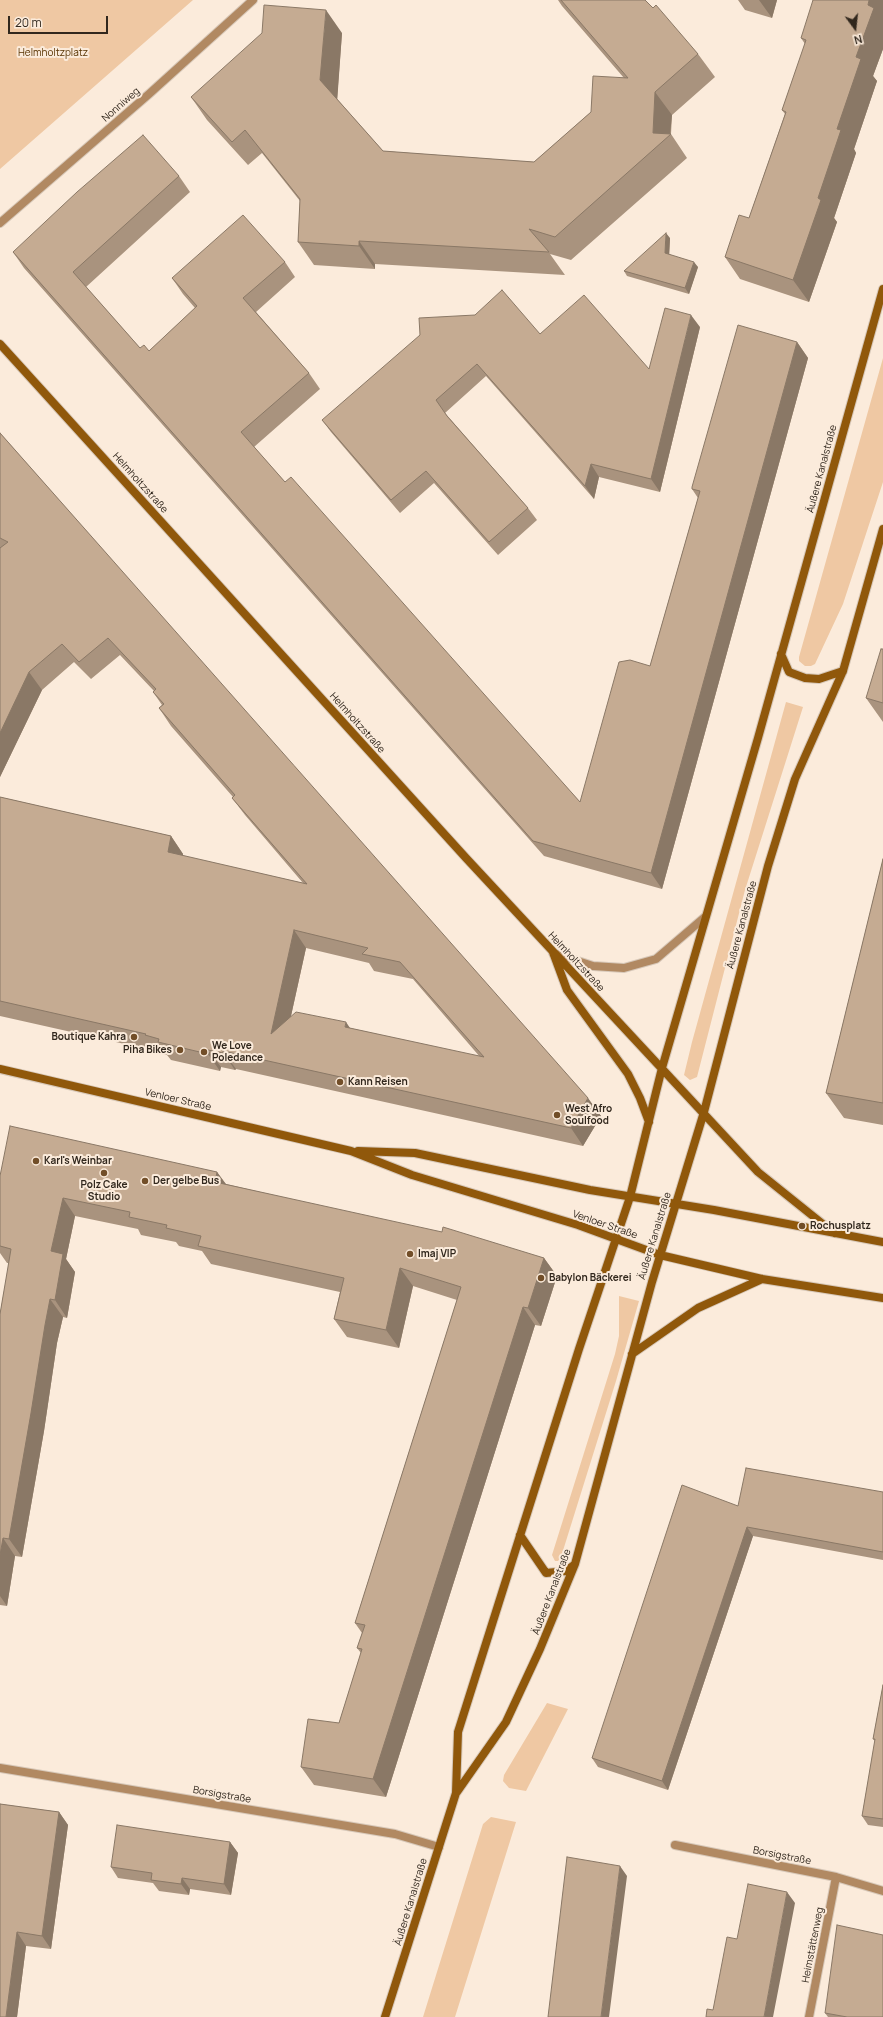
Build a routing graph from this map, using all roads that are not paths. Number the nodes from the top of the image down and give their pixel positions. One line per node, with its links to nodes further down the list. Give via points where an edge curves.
1 (253, 0): 2 (street, Nonniweg)
2 (0, 223)
3 (883, 289): 6 (main road, Äußere Kanalstraße)
4 (0, 344): 9 (main road, Helmholtzstraße)
5 (883, 529): 7 (main road, Äußere Kanalstraße)
6 (781, 654): 7 (main road, via 790,672 805,678 819,679); 8 (main road, Äußere Kanalstraße)
7 (843, 671): 12 (main road, Äußere Kanalstraße, via 795,779 768,866)
8 (705, 917): 9 (street, via 656,959 624,968 594,966); 10 (main road, Äußere Kanalstraße)
9 (553, 953): 10 (main road, Helmholtzstraße); 13 (main road, via 566,990 628,1074)
10 (662, 1068): 12 (main road, Helmholtzstraße); 13 (main road, Äußere Kanalstraße)
11 (0, 1069): 14 (main road, Venloer Straße)
12 (704, 1112): 16 (main road, Äußere Kanalstraße); 17 (main road, Helmholtzstraße, via 758,1172)
13 (649, 1122): 15 (main road, Äußere Kanalstraße)
14 (351, 1151): 15 (main road, Venloer Straße, via 415,1153); 18 (main road, Venloer Straße, via 412,1175)
15 (630, 1197): 16 (main road, Venloer Straße); 18 (main road, Äußere Kanalstraße)
16 (675, 1204): 17 (main road, Venloer Straße); 20 (main road, Äußere Kanalstraße)
17 (834, 1233): 19 (main road, Venloer Straße)
18 (616, 1239): 20 (main road, Venloer Straße); 24 (main road, Äußere Kanalstraße)
19 (883, 1242)
20 (660, 1255): 21 (main road, Venloer Straße); 23 (main road, Äußere Kanalstraße)
21 (762, 1279): 22 (main road, Venloer Straße); 23 (main road, via 698,1308)
22 (883, 1298)
23 (632, 1354): 25 (main road, Äußere Kanalstraße)
24 (520, 1535): 25 (main road, via 546,1573 566,1572); 27 (main road, Äußere Kanalstraße, via 458,1732)
25 (575, 1564): 27 (main road, Äußere Kanalstraße, via 506,1722)
26 (0, 1768): 29 (street, Borsigstraße, via 395,1834)
27 (456, 1793): 29 (main road, Äußere Kanalstraße)
28 (675, 1845): 30 (street, Borsigstraße)
29 (439, 1847): 32 (main road, Äußere Kanalstraße)
30 (836, 1877): 31 (street, Borsigstraße); 33 (street, Heimstättenweg)
31 (883, 1891)
32 (386, 2017)
33 (809, 2017)

